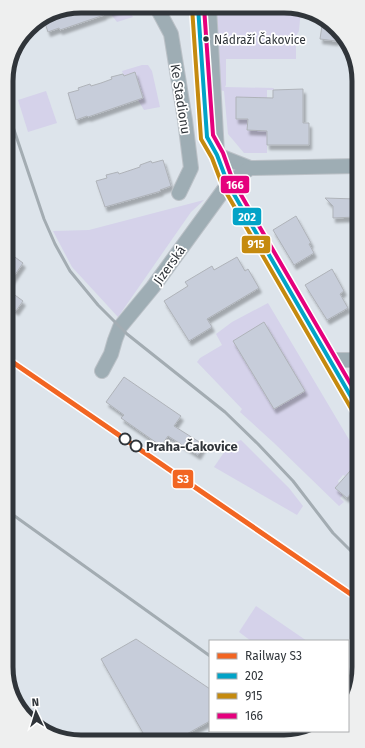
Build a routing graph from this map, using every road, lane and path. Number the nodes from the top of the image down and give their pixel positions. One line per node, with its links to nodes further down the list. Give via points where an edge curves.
1 (160, 13): 8 (street, Ke Stadionu, via 170,34 191,168)
2 (198, 13): 4 (street, Ke Stadionu, via 207,137)
3 (209, 13): 4 (street, Ke Stadionu)
4 (217, 155): 6 (street); 7 (street, Ke Stadionu)
5 (352, 166): 6 (street)
6 (250, 168): 7 (street, Jizerská)
7 (228, 184): 9 (street, Ke Stadionu); 11 (street, Jizerská, via 153,287 120,327 112,354)
8 (179, 192)
9 (329, 360): 10 (street); 12 (street, Ke Stadionu)
10 (352, 360)
11 (102, 371)
12 (352, 399)

